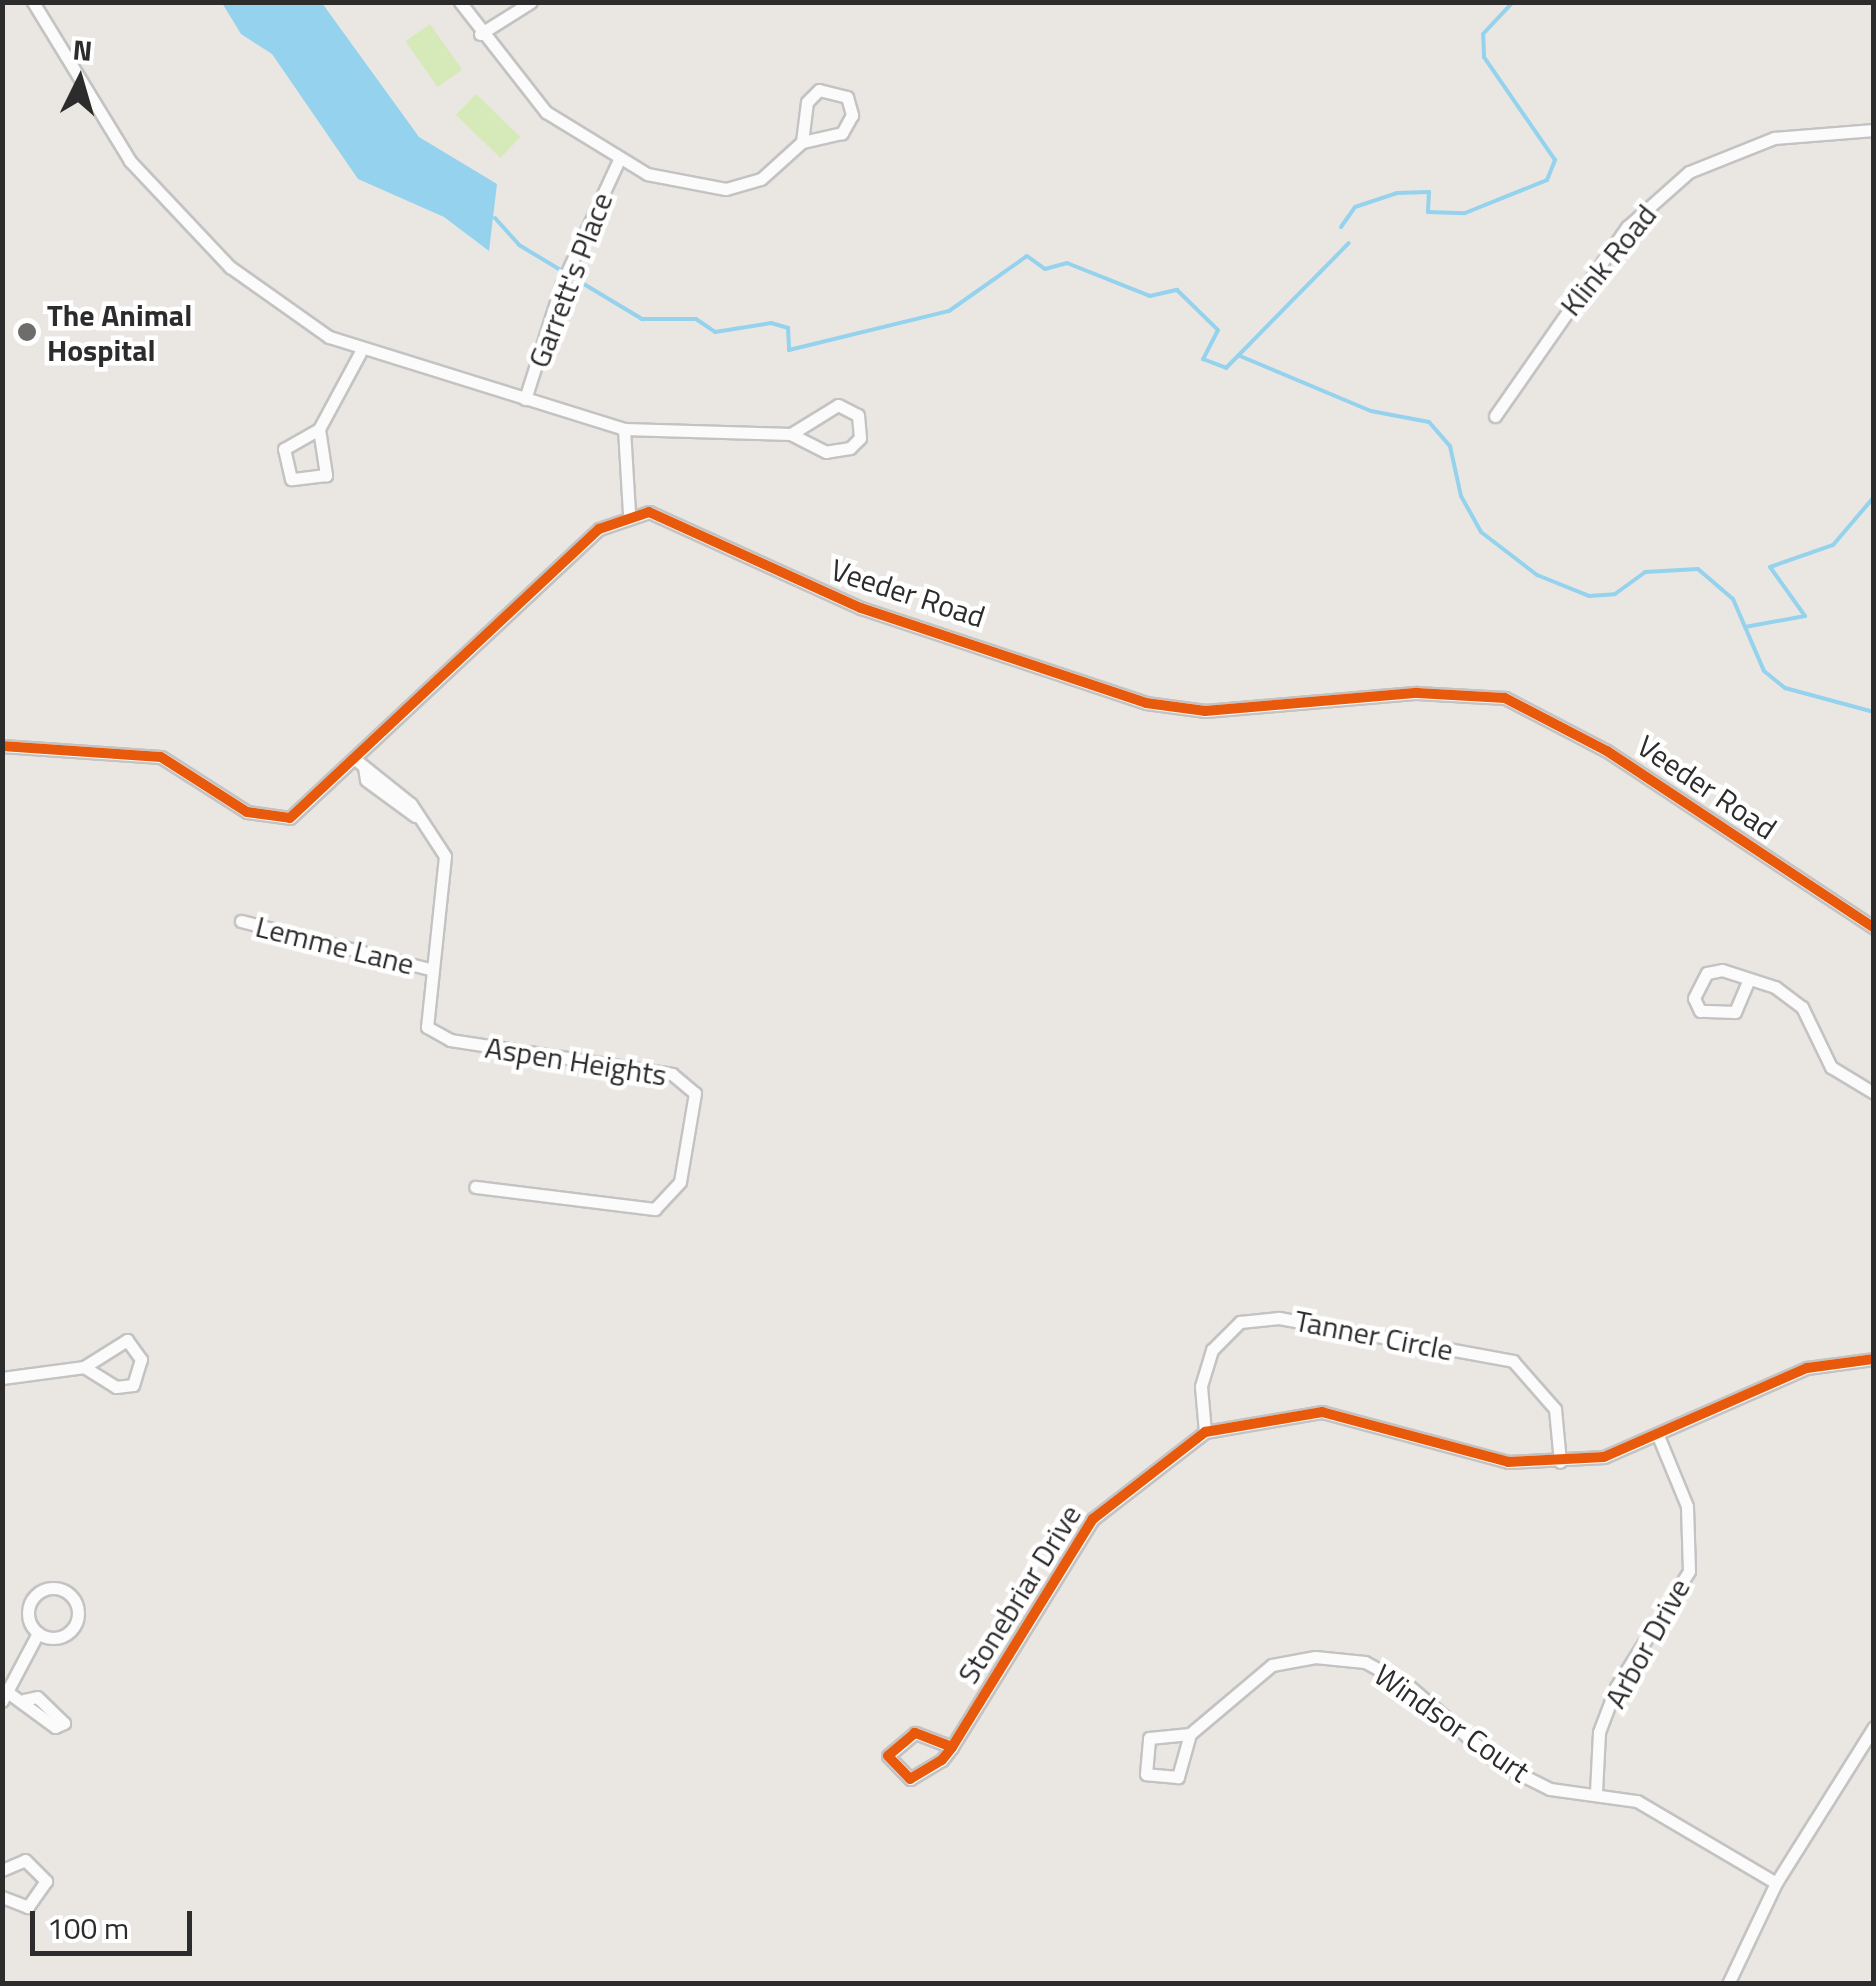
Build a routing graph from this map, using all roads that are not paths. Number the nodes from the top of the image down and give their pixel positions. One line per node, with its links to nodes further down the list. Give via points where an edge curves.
1 (33, 2): 8 (street, via 100,118 181,218 272,301)
2 (460, 2): 4 (street)
3 (532, 2): 4 (street)
4 (480, 34): 7 (street, via 546,112)
5 (1874, 130): 10 (street, Klink Road, via 1774,138 1688,172 1627,227)
6 (802, 142): 6 (street, via 811,95 828,88 847,96 852,115 842,133); 7 (street, via 761,179 726,189 673,183)
7 (618, 162): 9 (street, Garrett's Place, via 562,283)
8 (360, 353): 9 (street); 11 (street)
9 (525, 399): 12 (street)
10 (1495, 416)
11 (319, 428): 11 (street, via 284,449 290,479 326,474)
12 (624, 429): 13 (street); 14 (street)
13 (791, 434): 13 (street, via 838,405 860,424 857,443 842,452)
14 (630, 512): 16 (street, via 599,529); 18 (street, Veeder Road, via 684,522 898,622 1146,703 1205,711 1418,693 1505,698 1607,751)
15 (2, 746): 16 (street, via 161,758 270,819 305,810)
16 (360, 763): 19 (street, Aspen Heights, via 415,816 444,856)
17 (241, 921): 19 (street, Lemme Lane)
18 (1874, 928)
19 (429, 969): 22 (street, Aspen Heights, via 424,1015 435,1034 672,1074 695,1093 680,1182 656,1210)
20 (1749, 979): 20 (street, via 1706,974 1694,998 1700,1011 1736,1012); 21 (street, via 1802,1007 1831,1067)
21 (1874, 1093)
22 (476, 1187)
23 (1874, 1359): 27 (street, Stonebriar Drive, via 1807,1368)
24 (84, 1367): 24 (street, via 127,1386 137,1382 141,1358 128,1340); 25 (street)
25 (2, 1378)
26 (1206, 1432): 28 (street, Stonebriar Drive, via 1322,1412 1495,1460); 28 (street, Tanner Circle, via 1201,1386 1212,1350 1240,1322 1279,1318 1513,1361 1555,1409); 34 (street, Stonebriar Drive, via 1093,1519)
27 (1658, 1438): 28 (street, Stonebriar Drive); 35 (street, Arbor Drive, via 1687,1506 1689,1571 1616,1687 1599,1732)
28 (1560, 1462)
29 (38, 1633): 29 (street, via 72,1629 71,1595 53,1587 32,1598 28,1620); 30 (street)
30 (4, 1694): 31 (street)
31 (24, 1700)
32 (1874, 1727): 37 (street)
33 (1190, 1734): 33 (street, Windsor Court, via 1149,1738 1146,1774 1178,1777); 35 (street, Windsor Court, via 1272,1665 1315,1657 1365,1662 1409,1686 1498,1763 1550,1789)
34 (952, 1747): 34 (street, Stonebriar Drive, via 914,1733 888,1756 910,1780 926,1777)
35 (1596, 1792): 37 (street, Windsor Court, via 1637,1801)
36 (3, 1869): 38 (street, via 25,1860 46,1881 28,1906)
37 (1776, 1883): 39 (street)
38 (2, 1897)
39 (1728, 1984)

